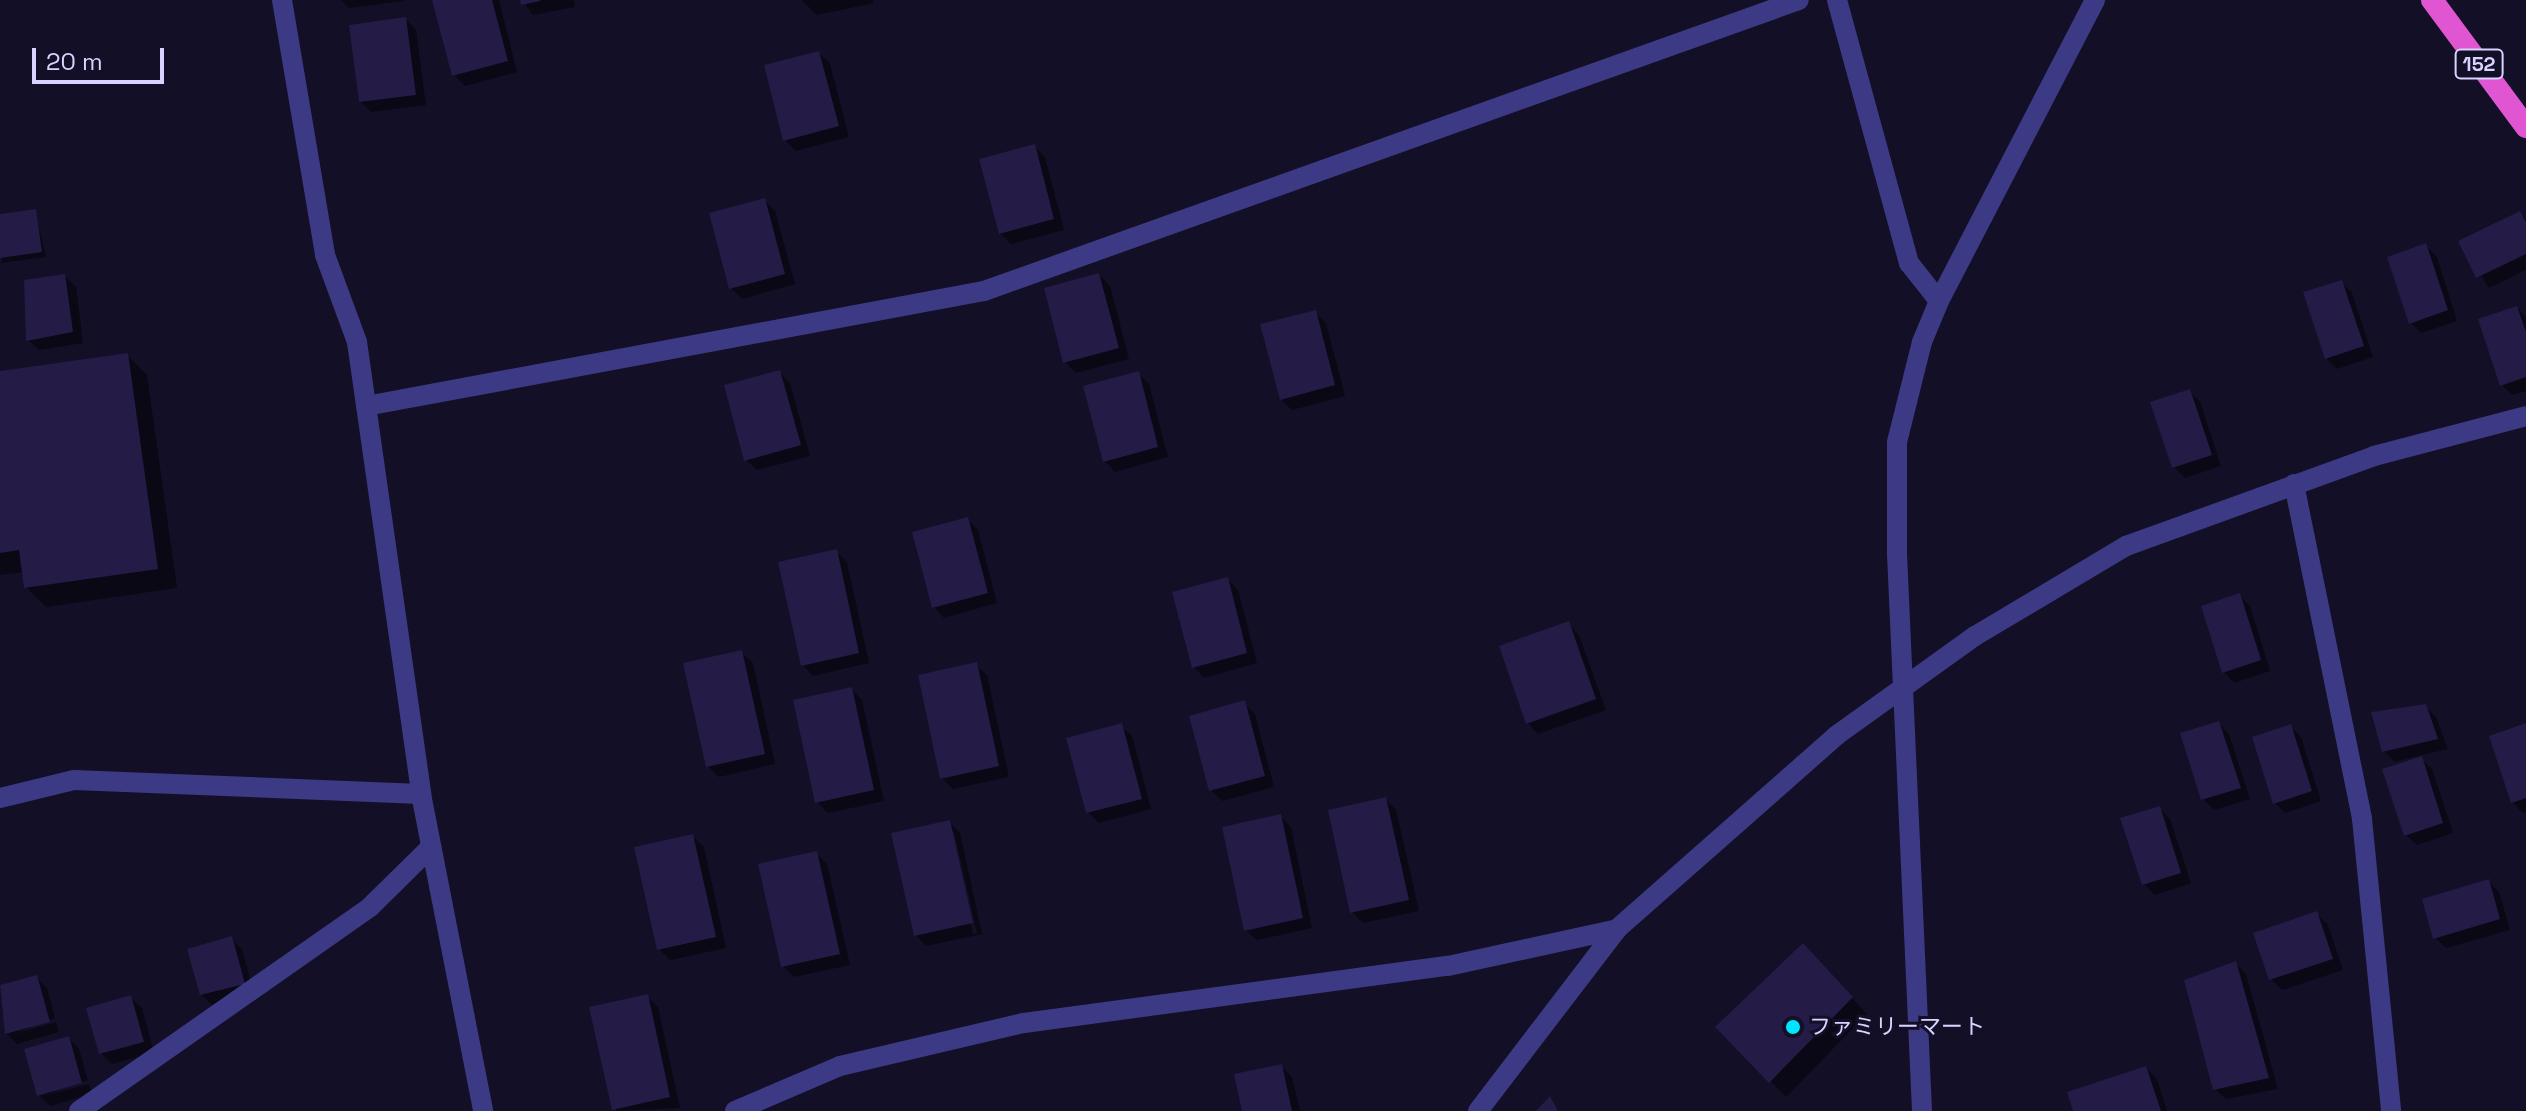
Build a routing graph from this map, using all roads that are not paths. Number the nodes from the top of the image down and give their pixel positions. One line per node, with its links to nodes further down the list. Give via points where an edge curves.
1 (282, 0): 8 (street, via 325,255 357,342)
2 (1799, 0): 8 (street, via 984,291)
3 (1837, 0): 7 (street, via 1909,263)
4 (2095, 0): 7 (street)
5 (2432, 0): 6 (highway, 152)
6 (2526, 127)
7 (1939, 301): 11 (street, via 1922,342 1897,442)
8 (366, 406): 12 (street)
9 (2526, 416): 10 (street)
10 (2294, 484): 11 (street, via 2126,546 1975,636); 21 (street, via 2362,819)
11 (1903, 686): 15 (street, via 1837,735); 20 (street)
12 (421, 794): 13 (street, via 74,780); 14 (street)
13 (0, 798)
14 (431, 847): 16 (street, via 370,907); 17 (street)
15 (1617, 929): 18 (street, via 1448,966 1024,1023 840,1066); 19 (street)
16 (79, 1111)
17 (483, 1111)
18 (735, 1111)
19 (1478, 1111)
20 (1922, 1111)
21 (2391, 1111)

